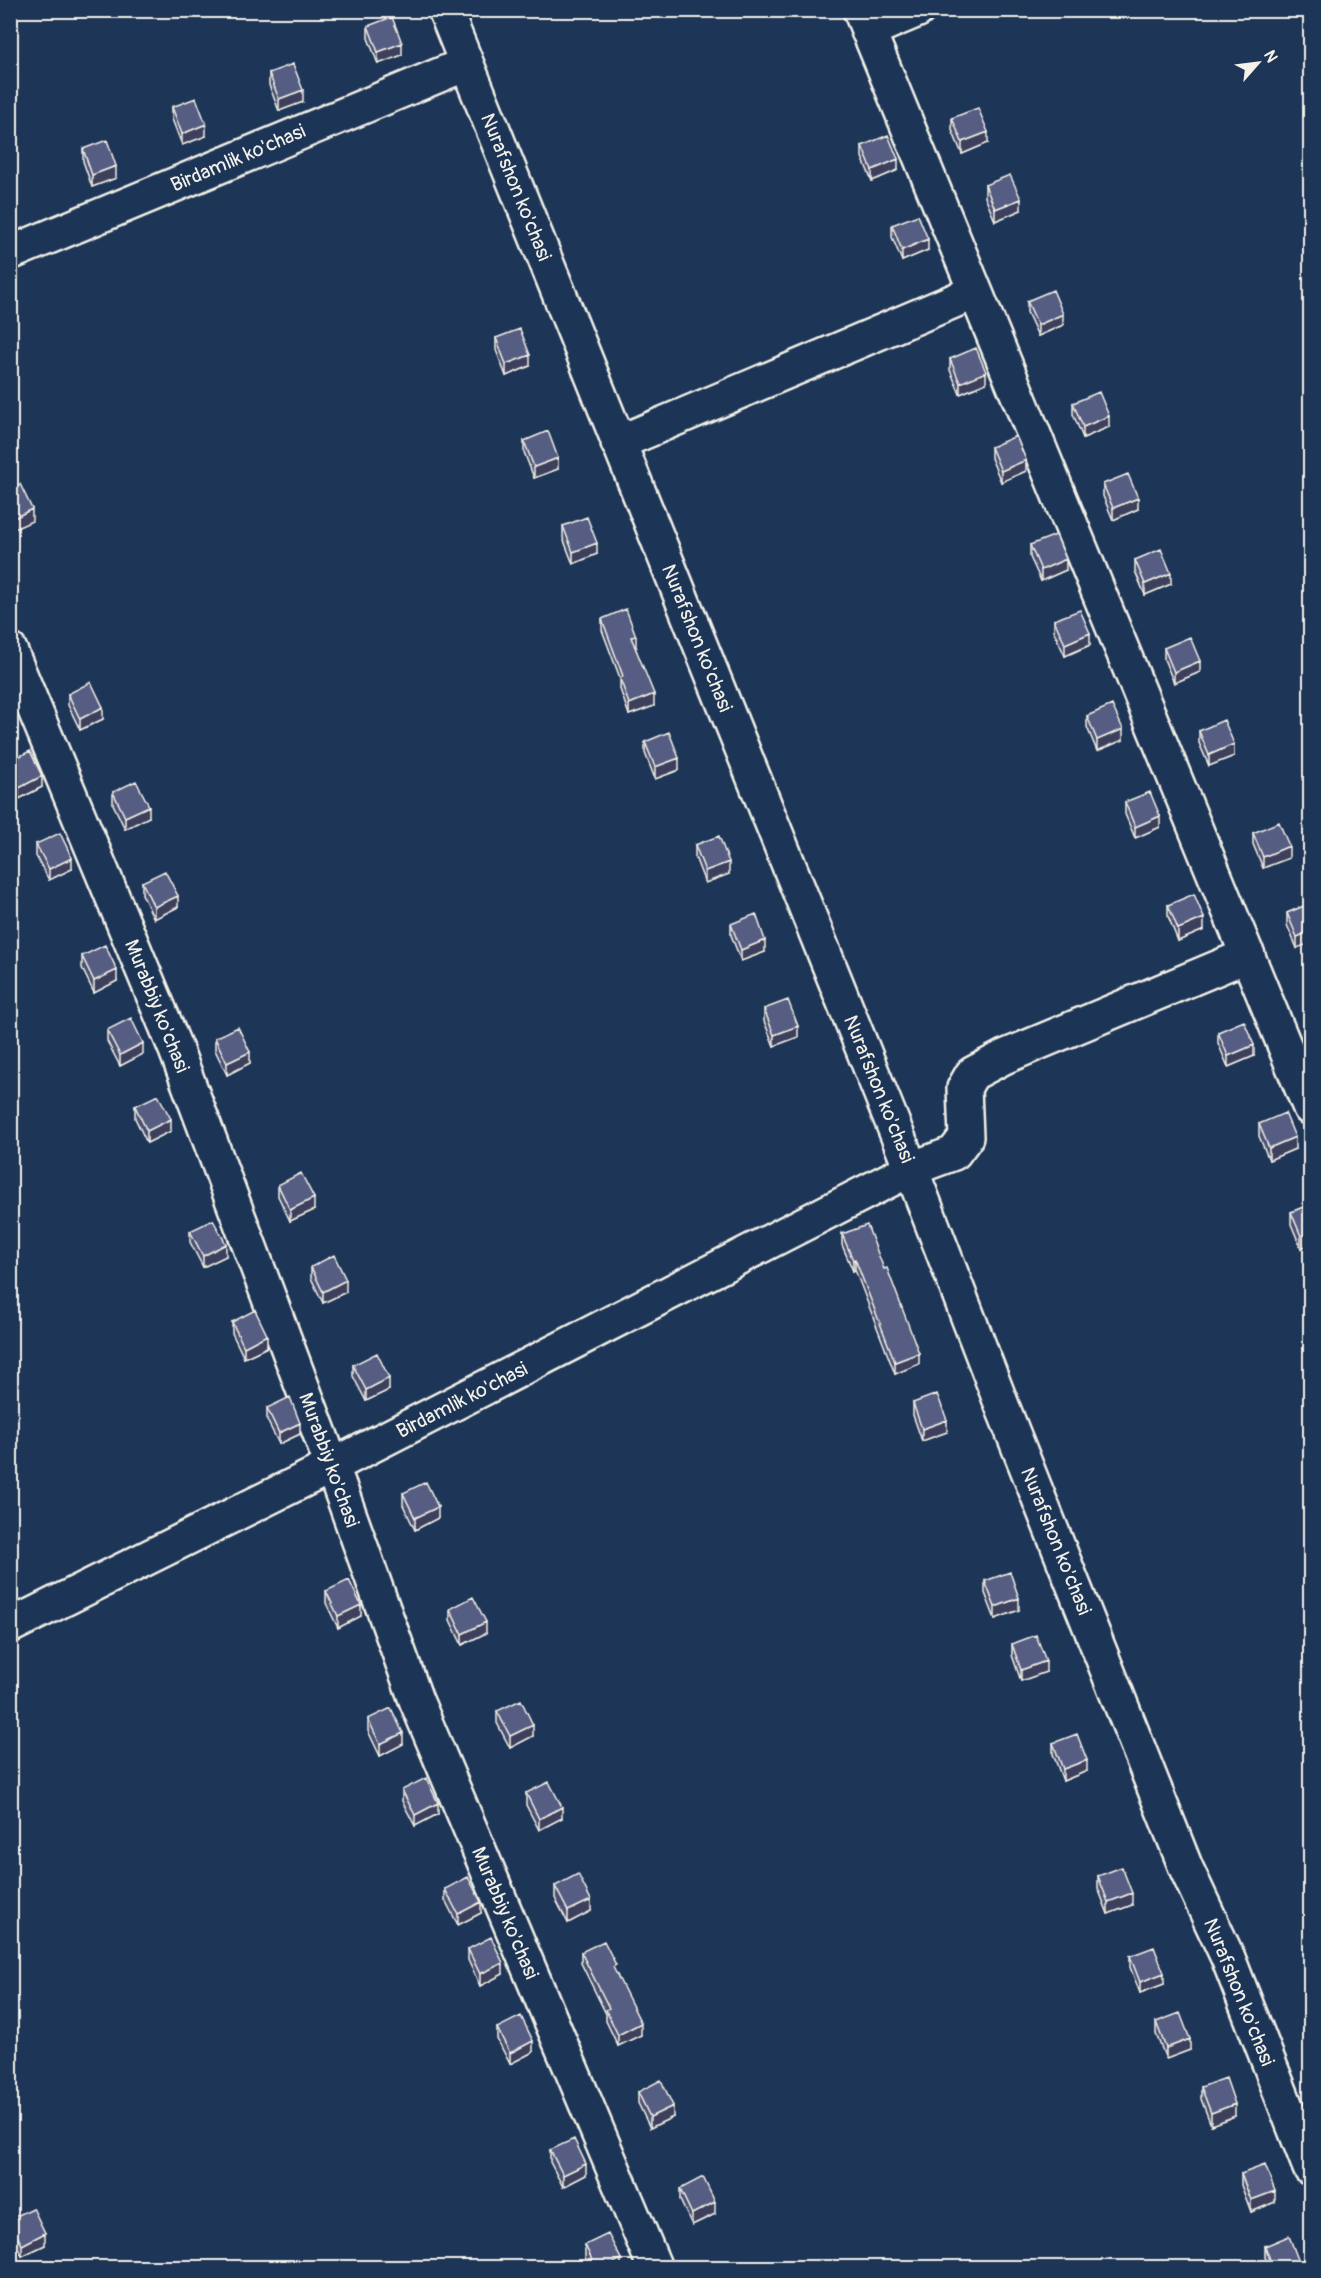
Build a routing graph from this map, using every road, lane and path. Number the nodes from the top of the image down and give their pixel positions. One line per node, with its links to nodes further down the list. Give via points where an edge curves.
1 (445, 10): 4 (street, Nurafshon ko'chasi)
2 (918, 10): 3 (street)
3 (864, 21): 6 (street)
4 (466, 64): 5 (street, Birdamlik ko'chasi); 7 (street, Nurafshon ko'chasi)
5 (10, 253)
6 (975, 292): 7 (street); 9 (street)
7 (618, 443): 11 (street, Nurafshon ko'chasi)
8 (10, 650): 12 (street, Murabbiy ko'chasi, via 176,1050)
9 (1248, 955): 10 (street); 11 (street, Birdamlik ko'chasi, via 972,1074 964,1088 966,1137 954,1153)
10 (1311, 1108)
11 (911, 1169): 12 (street, Birdamlik ko'chasi); 14 (street, Nurafshon ko'chasi, via 1186,1868 1228,1958)
12 (332, 1466): 13 (street, Birdamlik ko'chasi); 15 (street, Murabbiy ko'chasi, via 416,1700)
13 (10, 1626)
14 (1311, 2168)
15 (655, 2268)

